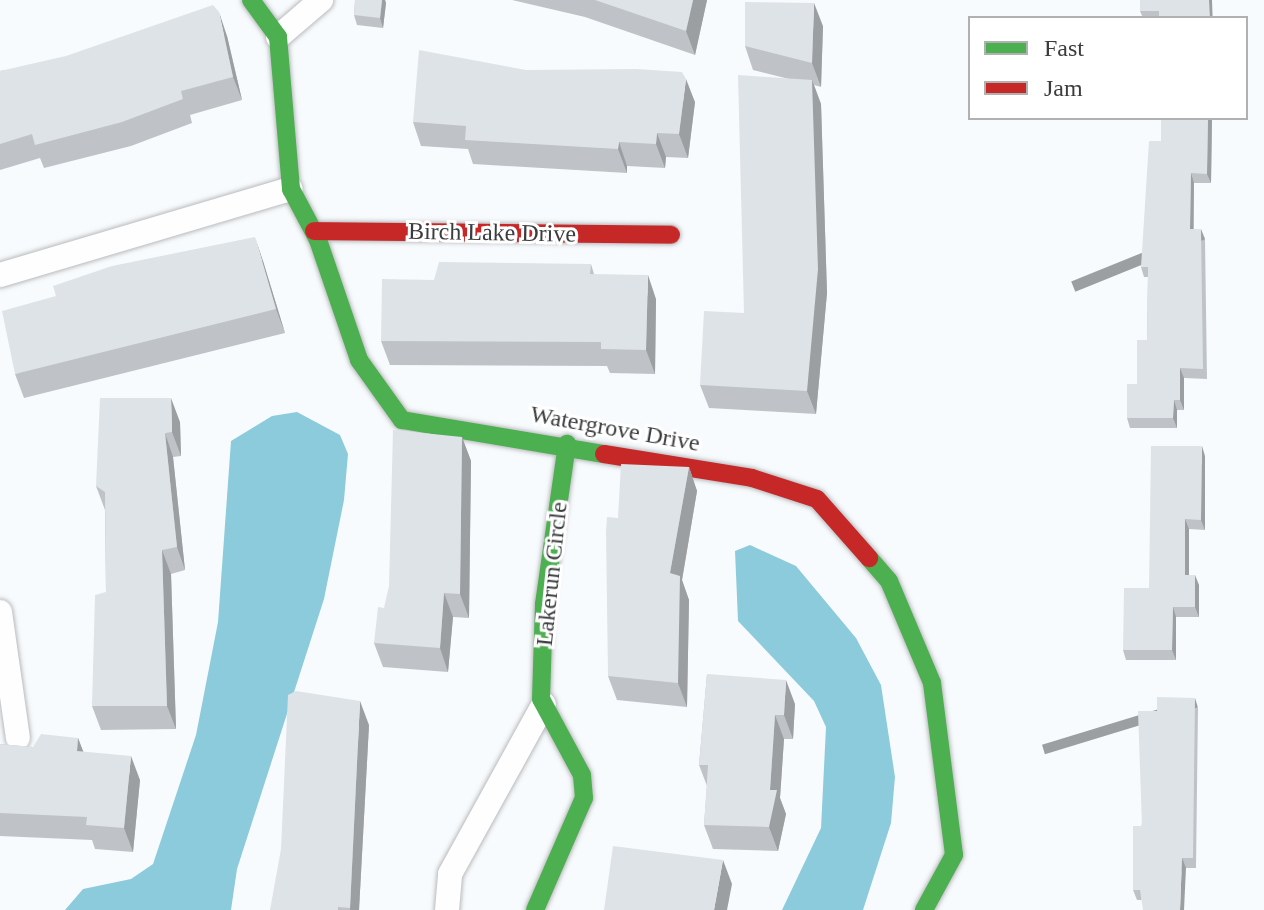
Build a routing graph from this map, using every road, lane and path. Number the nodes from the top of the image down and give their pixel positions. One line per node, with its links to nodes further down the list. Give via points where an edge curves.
1 (251, 0): 3 (street)
2 (321, 0): 3 (street)
3 (278, 37): 4 (street, Watergrove Drive)
4 (291, 189): 5 (street, Watergrove Drive); 7 (street)
5 (314, 231): 6 (street, Birch Lake Drive); 8 (street, Watergrove Drive, via 359,360 402,420)
6 (671, 235)
7 (0, 275)
8 (567, 444): 10 (street, Lakerun Circle, via 544,604); 14 (street, Watergrove Drive, via 752,478 817,499 889,581 932,683 954,855)
9 (0, 612): 11 (street)
10 (544, 704): 12 (street, Lakerun Circle, via 450,874); 13 (street, Lakerun Circle, via 582,775 584,798)
11 (18, 738)
12 (447, 910)
13 (535, 910)
14 (924, 910)

